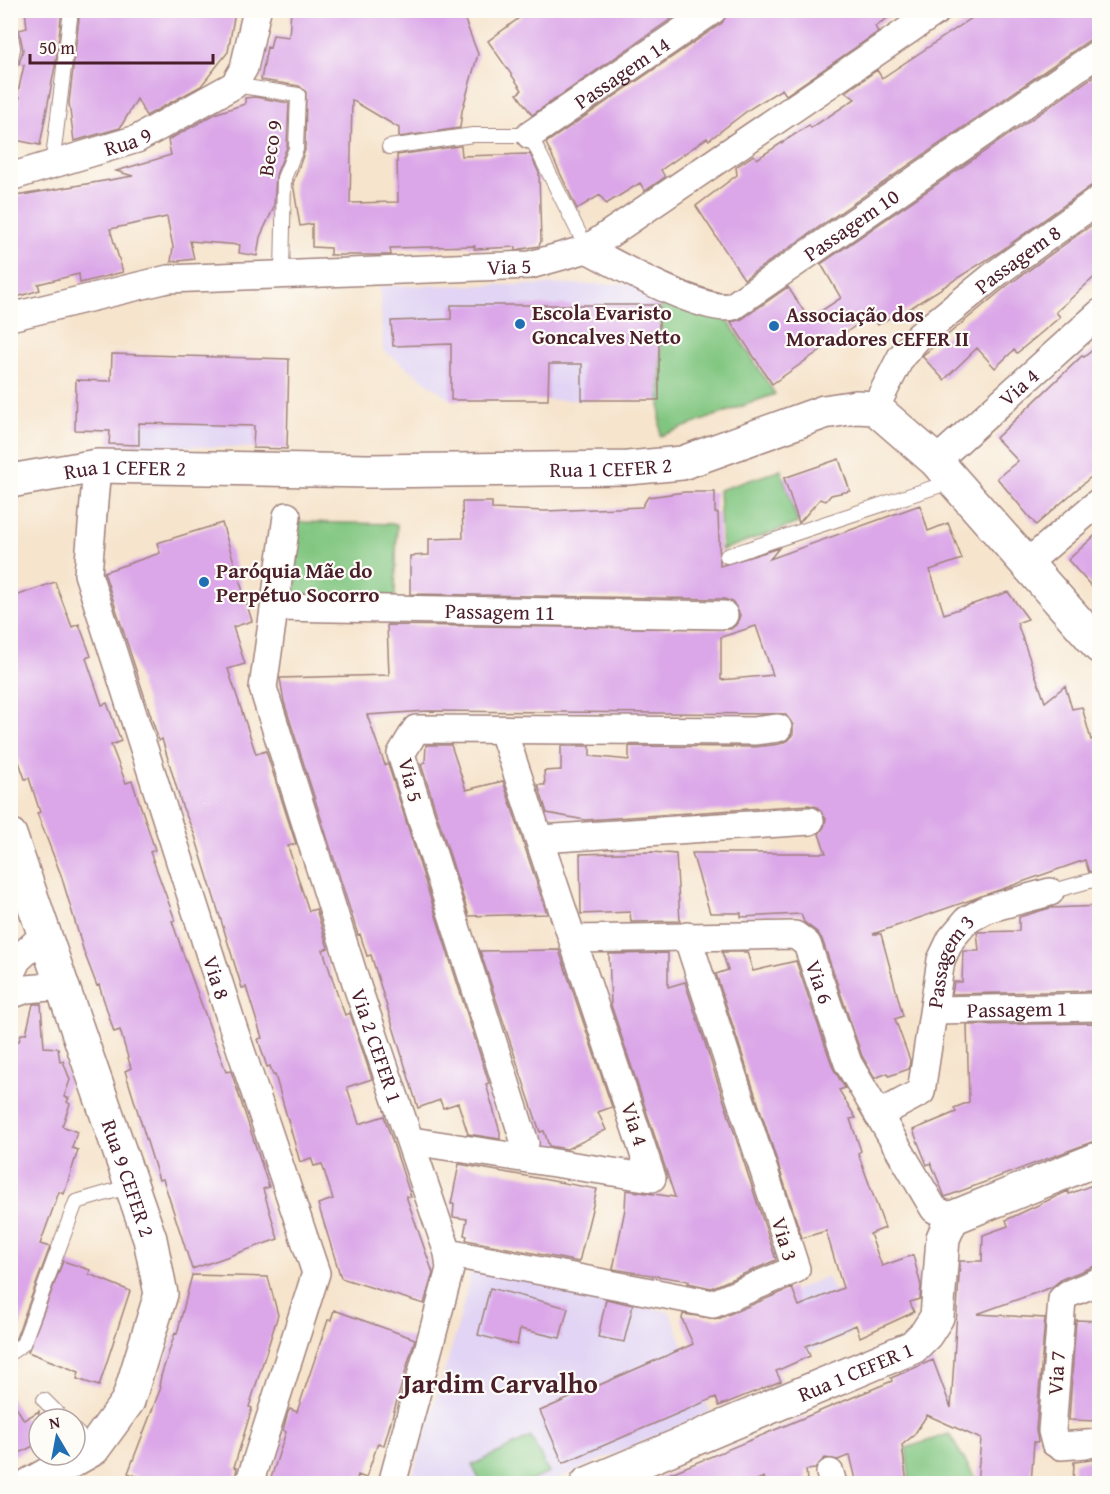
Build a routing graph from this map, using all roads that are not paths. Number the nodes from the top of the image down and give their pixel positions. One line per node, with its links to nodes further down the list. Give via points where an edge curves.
1 (71, 10): 11 (lane)
2 (257, 10): 8 (street, via 244,68)
3 (713, 10): 9 (street, Passagem 14)
4 (938, 10): 14 (street, Via 5)
5 (10, 30): 7 (lane)
6 (1100, 52): 14 (street, Passagem 10, via 733,306 723,308 668,290)
7 (10, 64)
8 (234, 85): 11 (street, Rua 9, via 137,139); 15 (lane, Beco 9, via 298,95 296,149 284,178)
9 (530, 135): 10 (lane, via 473,135); 14 (lane)
10 (389, 147)
11 (52, 166): 12 (street, Rua 9)
12 (10, 177)
13 (1100, 199): 18 (street, Passagem 8, via 998,272 919,336 901,357)
14 (587, 249): 15 (street, Via 5, via 530,265)
15 (282, 274): 17 (street, Via 5, via 168,279)
16 (1100, 313): 20 (street, Via 4)
17 (10, 317)
18 (875, 408): 19 (street, Rua 1 CEFER 2, via 824,412 682,463 628,468 368,471); 20 (street)
19 (98, 466): 21 (street, Rua 1 CEFER 2); 59 (street, Via 8, via 88,574 316,1274)
20 (945, 471): 24 (lane); 25 (street)
21 (10, 481)
22 (1100, 501): 25 (street)
23 (286, 516): 26 (street, Via 2 CEFER 1)
24 (728, 556)
25 (1026, 564): 28 (street)
26 (275, 607): 27 (street, Passagem 11); 45 (street, Via 2 CEFER 1, via 263,688 358,988)
27 (724, 615)
28 (1100, 646)
29 (777, 728): 30 (street, Via 5, via 754,732)
30 (503, 731): 33 (street, Via 4); 46 (street, Via 5, via 416,729 401,754)
31 (810, 821): 33 (street)
32 (10, 835): 36 (street, Rua 9 CEFER 2)
33 (541, 839): 38 (street, Via 4)
34 (1100, 878): 35 (lane, Passagem 3)
35 (1050, 892): 43 (street, Passagem 3, via 987,909 967,920 951,939 941,960)
36 (44, 935): 39 (street, via 17,960); 40 (street, Rua 9 CEFER 2)
37 (687, 936): 38 (street, Via 6); 44 (street, Via 6, via 795,935 807,944 848,1063); 50 (street, Via 3, via 796,1269 712,1304)
38 (574, 939): 45 (street, Via 4, via 652,1178)
39 (10, 976)
40 (62, 986): 41 (street, via 27,989); 48 (street, Rua 9 CEFER 2)
41 (10, 995)
42 (1100, 1007): 43 (street, Passagem 1)
43 (935, 1010): 44 (street, Passagem 3, via 921,1092)
44 (878, 1115): 49 (street, Via 6, via 934,1209)
45 (412, 1141): 50 (street, Via 2 CEFER 1)
46 (525, 1143)
47 (1100, 1158): 49 (street)
48 (131, 1186): 52 (lane, via 76,1202 23,1344); 55 (street, Rua 9 CEFER 2, via 150,1239 161,1294 128,1401)
49 (952, 1218): 61 (street, Rua 1 CEFER 1, via 944,1238 937,1317 913,1347)
50 (448, 1253): 60 (street, Via 2 CEFER 1, via 450,1269)
51 (1100, 1281): 56 (street, Via 7, via 1062,1299 1052,1431 1060,1446)
52 (10, 1353)
53 (44, 1400): 54 (lane)
54 (51, 1407)
55 (87, 1437)
56 (1100, 1443)
57 (51, 1467): 58 (street, Rua 9 CEFER 2)
58 (31, 1484)
59 (249, 1484)
60 (392, 1484)
61 (587, 1484)

